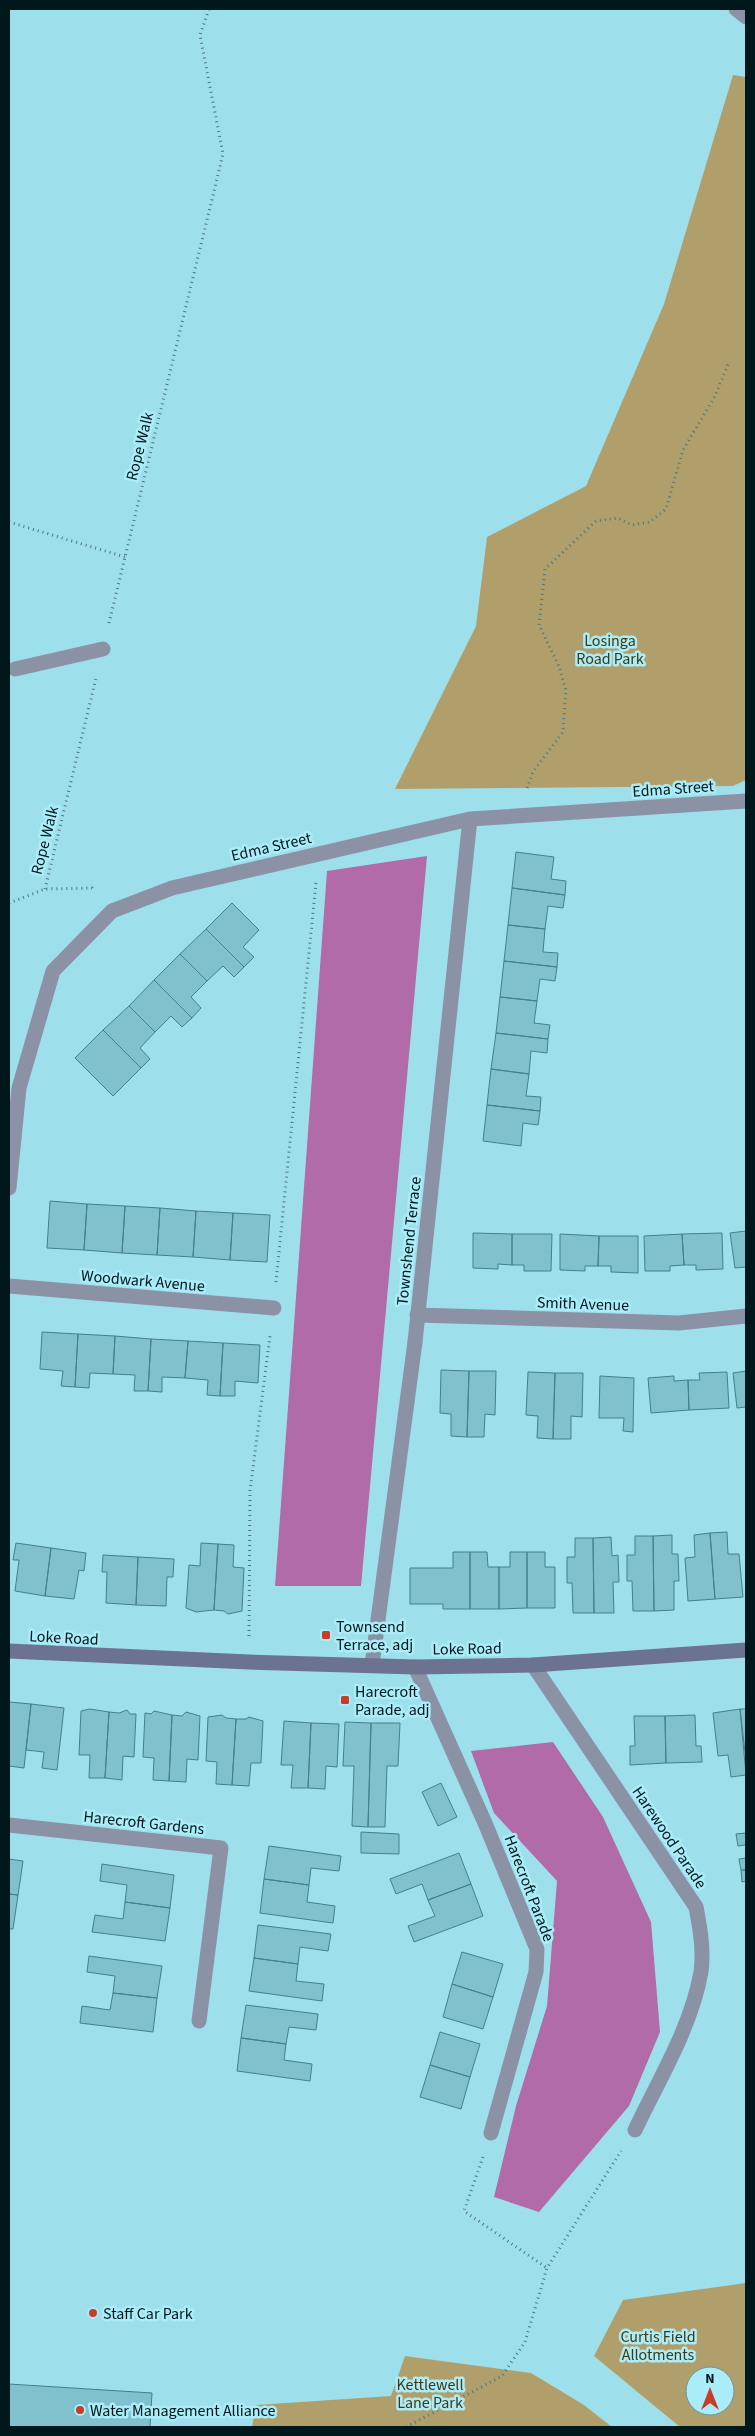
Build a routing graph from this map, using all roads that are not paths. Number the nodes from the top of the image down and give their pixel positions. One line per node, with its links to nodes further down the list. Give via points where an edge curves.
1 (736, 9): 2 (street)
2 (746, 17)
3 (103, 649): 4 (street)
4 (15, 669)
5 (746, 801): 6 (street, Edma Street)
6 (470, 819): 7 (street, Edma Street, via 172,888 112,911 53,971 19,1088); 10 (street, Townshend Terrace)
7 (9, 1188)
8 (9, 1286): 9 (street, Woodwark Avenue)
9 (274, 1308)
10 (418, 1316): 11 (street, Smith Avenue, via 679,1323); 14 (street, Townshend Terrace)
11 (746, 1316)
12 (746, 1650): 15 (street, Loke Road)
13 (9, 1651): 14 (street, Loke Road)
14 (372, 1665): 16 (street, Loke Road)
15 (532, 1665): 16 (street, Loke Road); 19 (street, Harewood Parade, via 696,1907 702,1935 701,1971 683,2032)
16 (415, 1667): 20 (street, Harecroft Parade, via 537,1949 536,1972)
17 (9, 1825): 18 (street, Harecroft Gardens, via 221,1848)
18 (199, 2021)
19 (635, 2130)
20 (491, 2133)

